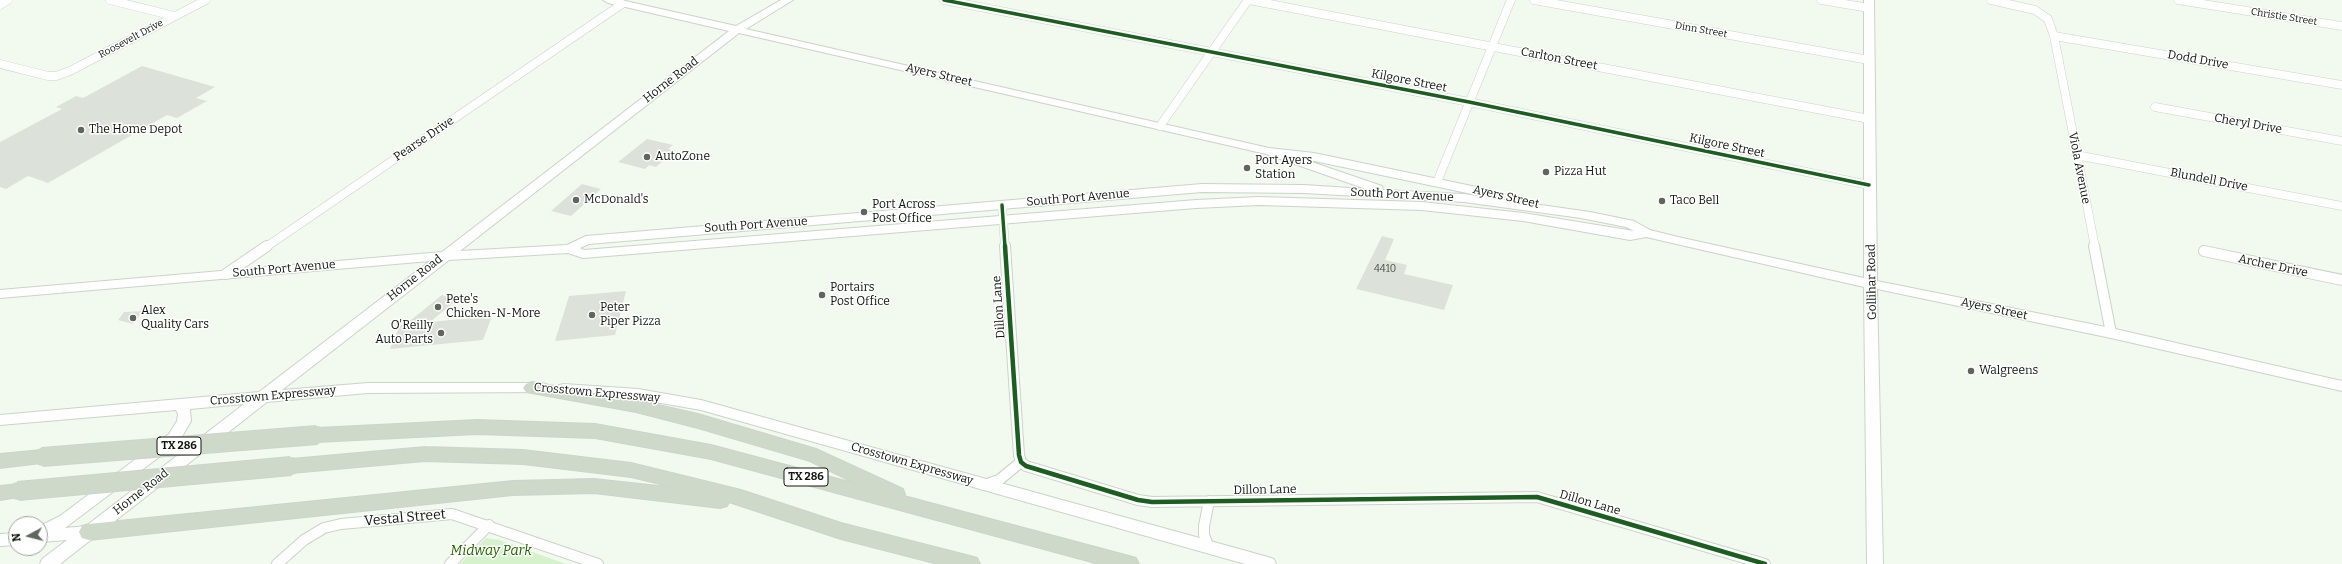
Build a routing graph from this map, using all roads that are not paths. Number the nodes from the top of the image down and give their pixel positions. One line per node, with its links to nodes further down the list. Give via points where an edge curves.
1 (8, 0): 15 (street)
2 (110, 0): 16 (street)
3 (206, 0): 16 (street, Roosevelt Drive)
4 (608, 0): 13 (main road, Ayers Street)
5 (788, 0): 18 (main road, Horne Road)
6 (944, 0): 21 (street, Kilgore Street)
7 (1248, 0): 20 (street, Carlton Street); 21 (street)
8 (1511, 0): 20 (street)
9 (1534, 0): 22 (street, Dinn Street)
10 (1821, 0): 14 (street)
11 (1991, 0): 19 (street, Viola Avenue, via 2035,10 2048,19)
12 (2178, 0): 17 (street, Christie Street)
13 (622, 4): 18 (main road, Ayers Street); 45 (street, Pearse Drive)
14 (1869, 4): 22 (main road, Gollihar Road)
15 (0, 5)
16 (174, 16): 23 (street, Roosevelt Drive, via 56,76)
17 (2342, 26)
18 (738, 29): 28 (main road, Ayers Street); 44 (main road, Horne Road)
19 (2054, 36): 24 (street, Dodd Drive); 31 (street, Viola Avenue)
20 (1493, 46): 25 (street); 27 (street, Carlton Street)
21 (1210, 53): 25 (street, Kilgore Street); 28 (street)
22 (1869, 60): 27 (main road, Gollihar Road)
23 (0, 64)
24 (2342, 85)
25 (1469, 102): 33 (street); 34 (street, Kilgore Street)
26 (2155, 107): 29 (street, Cheryl Drive)
27 (1869, 119): 34 (main road, Gollihar Road)
28 (1160, 126): 30 (main road, Ayers Street)
29 (2342, 141)
30 (1269, 151): 32 (main road, Ayers Street); 33 (main road, Ayers Street, via 1314,156)
31 (2076, 155): 38 (street, Blundell Drive); 49 (street, Viola Avenue)
32 (1306, 164): 35 (main road, via 1313,180); 36 (main road, Ayers Street)
33 (1437, 182): 39 (main road, Ayers Street)
34 (1869, 185): 47 (main road, Gollihar Road)
35 (1304, 189): 36 (main road, South Port Avenue); 37 (main road, South Port Avenue, via 1202,188)
36 (1392, 199): 39 (main road, South Port Avenue, via 1464,198); 40 (main road, South Port Avenue, via 1233,202); 41 (main road, Ayers Street, via 1630,236)
37 (1002, 205): 40 (street, Dillon Lane); 42 (main road, South Port Avenue, via 586,240)
38 (2342, 206)
39 (1590, 216): 41 (main road, Ayers Street, via 1630,224)
40 (1003, 220): 42 (main road, South Port Avenue, via 583,254); 56 (street, Dillon Lane)
41 (1646, 233): 47 (main road, Ayers Street)
42 (569, 249): 44 (main road, South Port Avenue)
43 (2204, 251): 46 (street, Archer Drive)
44 (443, 256): 45 (main road, South Port Avenue); 52 (main road, Horne Road)
45 (226, 274): 48 (main road, South Port Avenue)
46 (2342, 280)
47 (1872, 284): 49 (main road, Ayers Street); 75 (main road, Gollihar Road)
48 (0, 294)
49 (2111, 333): 50 (main road, Ayers Street)
50 (2342, 386)
51 (532, 388): 52 (main road, Crosstown Expressway, via 368,388); 57 (main road, Crosstown Expressway, via 638,394 701,405); 61 (highway, via 636,406 698,421 816,456)
52 (266, 396): 53 (main road, Crosstown Expressway); 64 (main road, Horne Road)
53 (181, 403): 54 (main road, Crosstown Expressway); 63 (main road, via 185,414 184,421 174,438 66,520)
54 (0, 420)
55 (0, 461): 61 (highway, TX 286, bridge, via 317,435 477,427 595,431 711,452)
56 (1021, 462): 57 (street, via 999,480); 59 (street, Dillon Lane, via 1033,469 1138,500)
57 (984, 485): 66 (main road, Crosstown Expressway)
58 (9, 492): 60 (highway, bridge, via 425,454 523,457 631,470 741,497)
59 (1209, 501): 66 (street, via 1204,526); 74 (street, Dillon Lane, via 1537,497)
60 (774, 508): 64 (highway, via 594,486 513,488); 71 (highway, via 841,531)
61 (932, 511): 72 (highway, TX 286)
62 (489, 525): 68 (street, Vestal Street, via 452,514 341,524 324,528 304,540); 69 (street); 70 (street, Vestal Street)
63 (48, 530)
64 (89, 532): 65 (main road); 67 (main road, Horne Road)
65 (48, 535)
66 (1209, 548): 73 (main road, Crosstown Expressway)
67 (48, 564)
68 (277, 564)
69 (450, 564)
70 (598, 564)
71 (970, 564)
72 (1129, 564)
73 (1268, 564)
74 (1765, 564)
75 (1875, 564)

